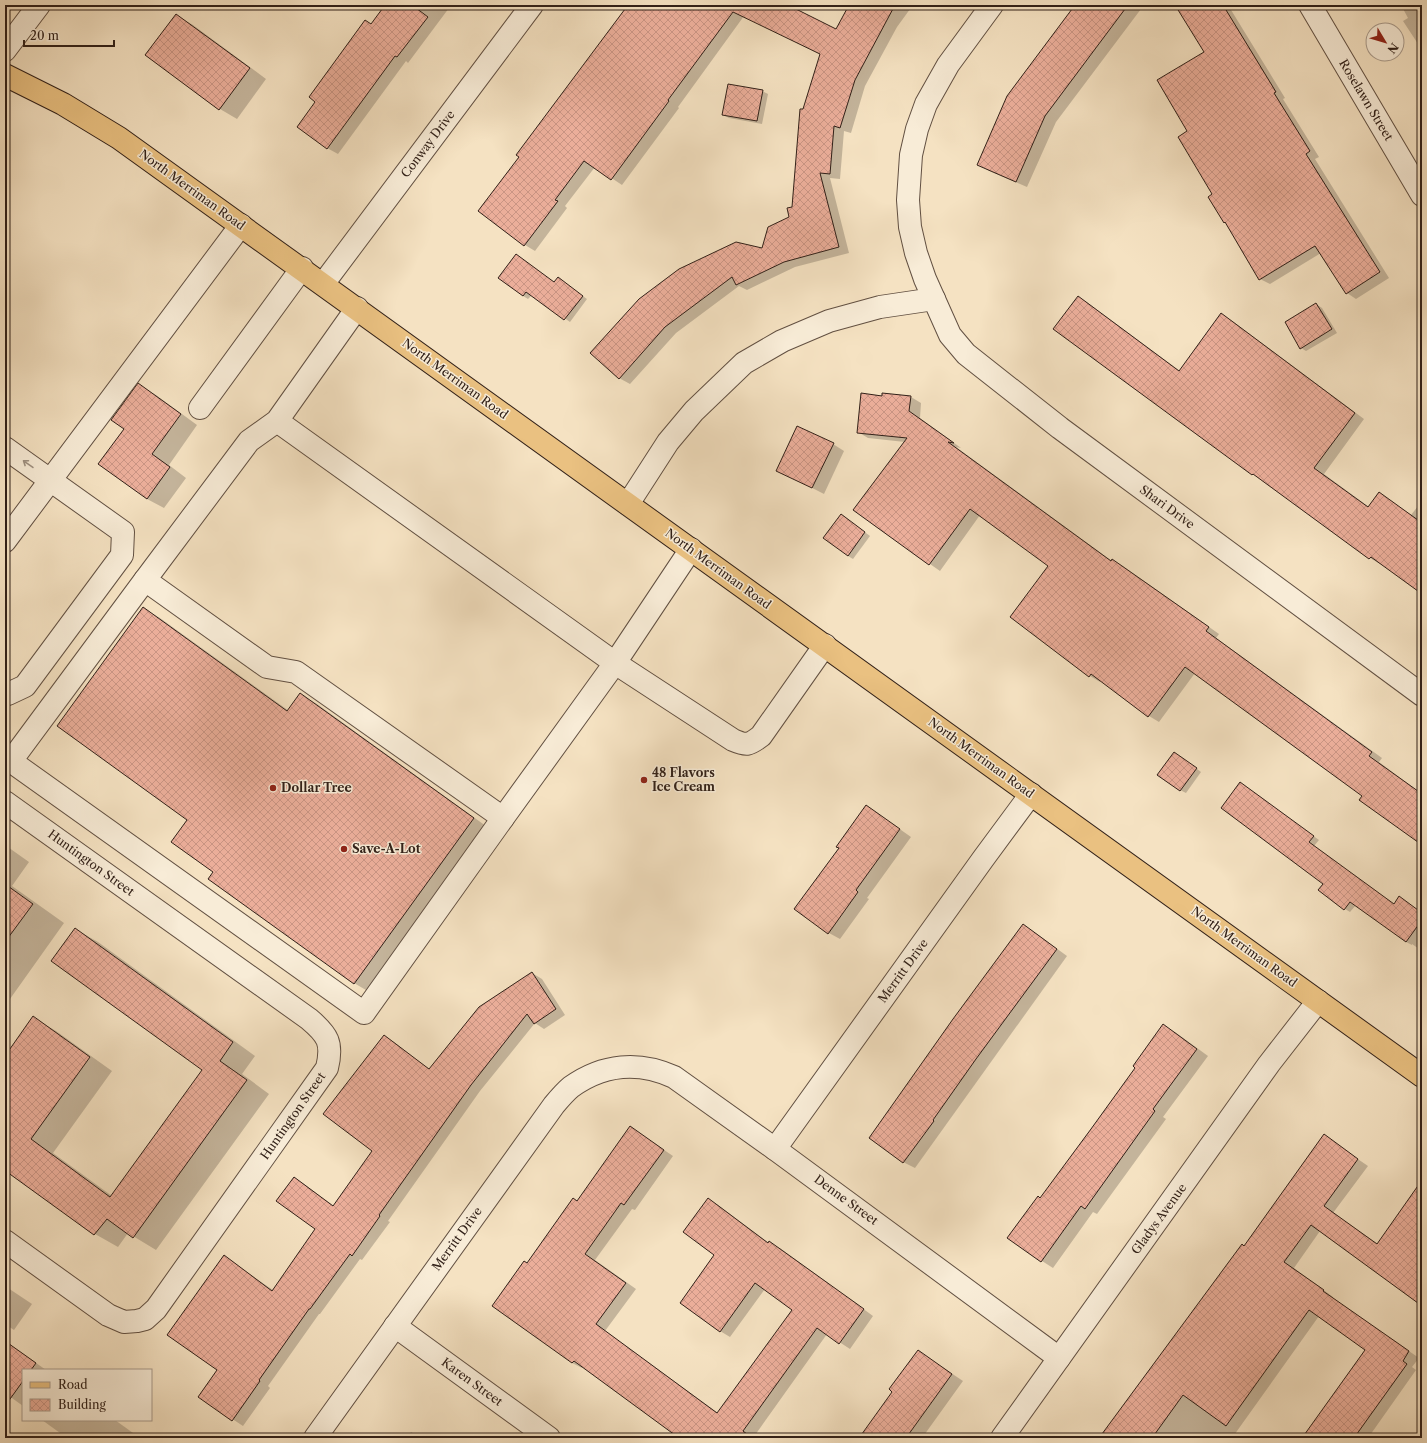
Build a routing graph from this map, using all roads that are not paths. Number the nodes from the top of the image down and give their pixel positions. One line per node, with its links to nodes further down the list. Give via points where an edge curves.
1 (39, 5): 5 (street)
2 (532, 5): 10 (street, Conway Drive)
3 (992, 5): 11 (street, Shari Drive, via 948,65 926,104 911,155 908,200 910,227 916,254)
4 (1310, 5): 7 (street, Roselawn Street)
5 (5, 50)
6 (5, 75): 8 (main road, North Merriman Road, via 63,104 119,138)
7 (1422, 194)
8 (241, 225): 9 (main road, North Merriman Road); 16 (street)
9 (302, 268): 10 (main road, North Merriman Road); 13 (street)
10 (323, 284): 12 (main road, North Merriman Road)
11 (934, 299): 17 (street, via 880,307 829,321 782,341 744,363 694,411 668,442); 24 (street, Shari Drive, via 950,335 966,354 1060,428)
12 (357, 308): 14 (street); 17 (main road, North Merriman Road)
13 (200, 408)
14 (277, 421): 20 (street, via 249,441); 22 (street)
15 (5, 448): 16 (street, one-way to 15)
16 (51, 480): 18 (street); 23 (street, via 123,532 122,555 25,686)
17 (628, 504): 19 (main road, North Merriman Road)
18 (5, 541)
19 (691, 549): 21 (main road, North Merriman Road); 22 (street)
20 (145, 580): 25 (street); 28 (street, via 268,667 296,672)
21 (825, 646): 22 (street, via 761,736 751,744 743,745); 26 (main road, North Merriman Road)
22 (615, 663): 28 (street)
23 (6, 693)
24 (1422, 696)
25 (8, 759): 28 (street, via 364,1014)
26 (1031, 794): 29 (main road, North Merriman Road); 32 (street, Merritt Drive)
27 (5, 802): 33 (street, Huntington Street, via 309,1019 321,1029 328,1040 330,1053 327,1068 156,1309 145,1319 124,1322 108,1315)
28 (503, 818)
29 (1318, 1001): 31 (main road, North Merriman Road); 35 (street, Gladys Avenue, via 1269,1064)
30 (622, 1067): 32 (street, Denne Street, via 647,1068 674,1077); 34 (street, Merritt Drive, via 590,1076 570,1088 554,1105)
31 (1422, 1076)
32 (775, 1149): 35 (street, Denne Street)
33 (5, 1241)
34 (394, 1326): 36 (street, Merritt Drive); 37 (street, Karen Street)
35 (1059, 1358): 38 (street, Gladys Avenue)
36 (315, 1438)
37 (549, 1438)
38 (1002, 1438)

